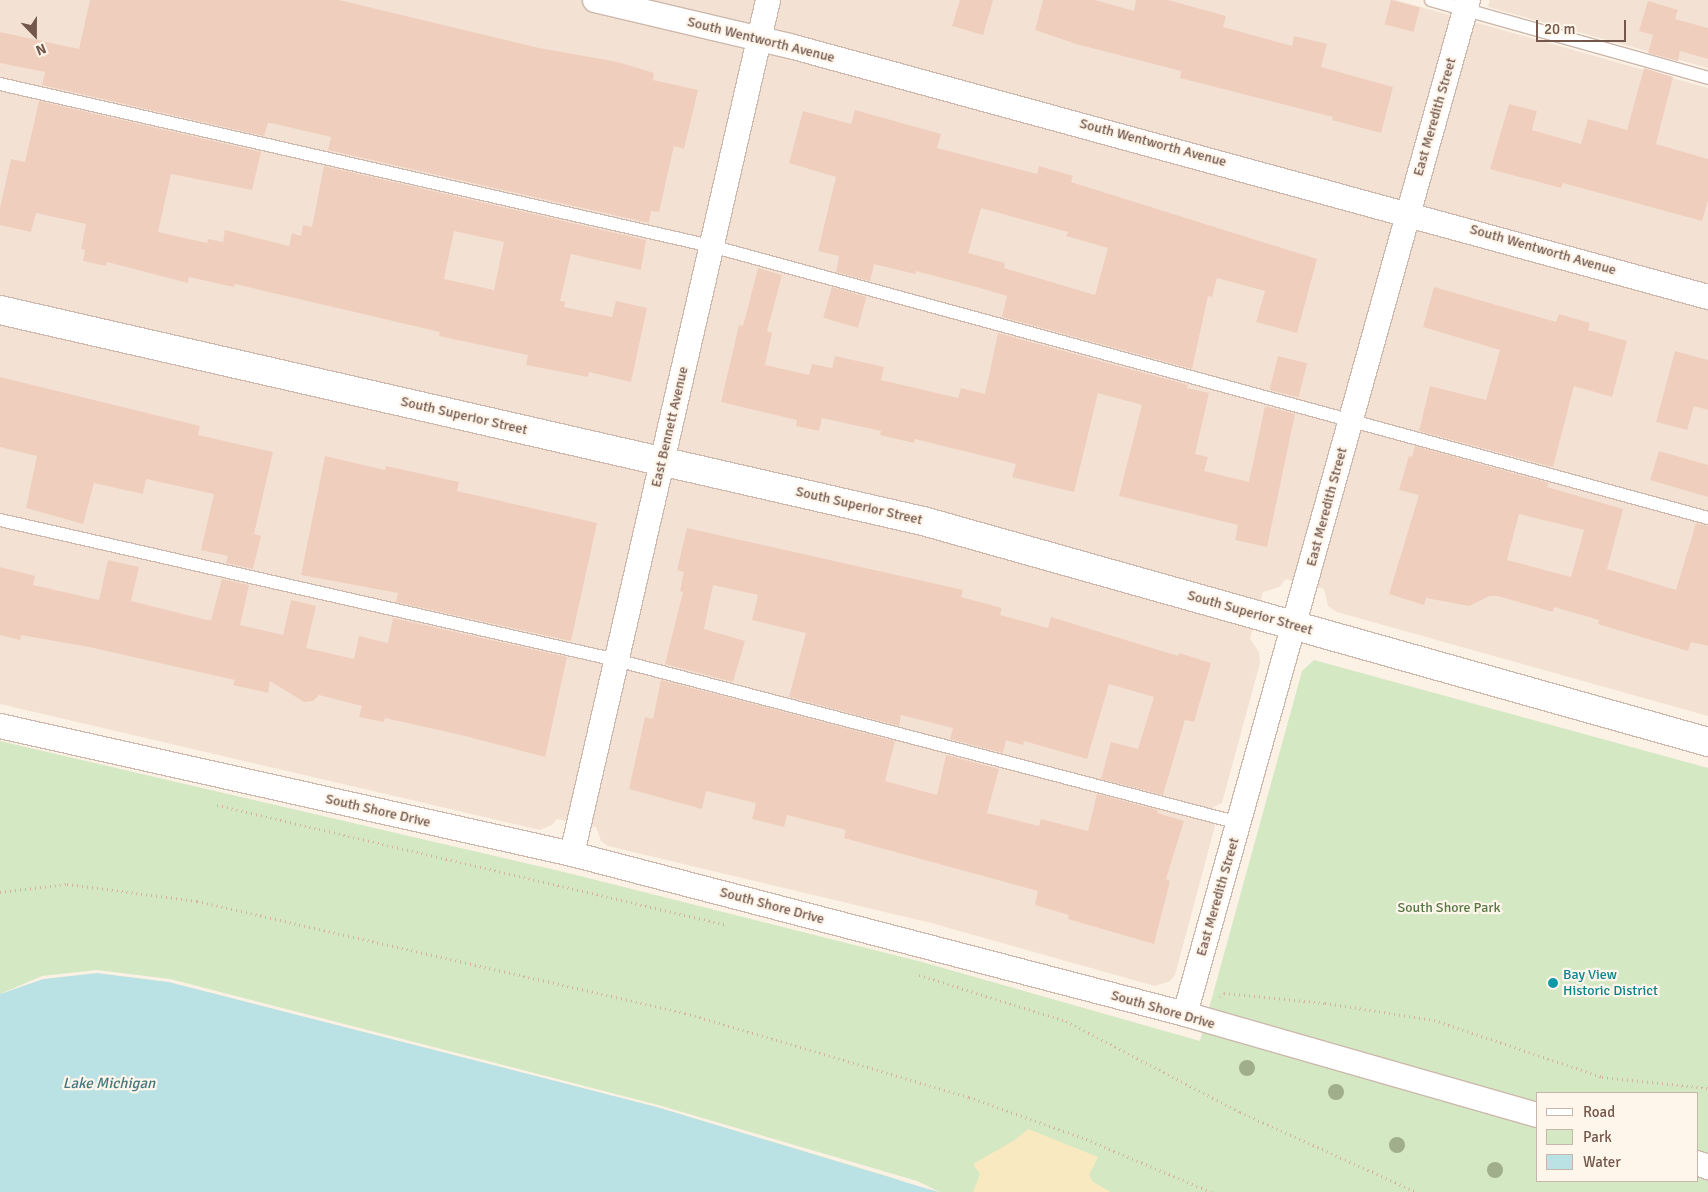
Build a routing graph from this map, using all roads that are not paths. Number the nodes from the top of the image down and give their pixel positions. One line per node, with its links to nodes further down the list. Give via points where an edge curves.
1 (595, 0): 5 (street, South Wentworth Avenue)
2 (768, 0): 5 (street, East Bennett Avenue)
3 (1431, 0): 4 (lane)
4 (1467, 5): 6 (lane); 8 (street, East Meredith Street)
5 (759, 38): 8 (street, South Wentworth Avenue); 9 (street, East Bennett Avenue)
6 (1708, 78)
7 (0, 84): 9 (lane)
8 (1408, 212): 10 (street, South Wentworth Avenue); 12 (street, East Meredith Street)
9 (711, 246): 12 (lane); 13 (street, East Bennett Avenue)
10 (1708, 296)
11 (0, 310): 13 (street, South Superior Street)
12 (1352, 418): 14 (lane); 16 (street, East Meredith Street)
13 (662, 461): 16 (street, South Superior Street, via 923,521); 17 (street, East Bennett Avenue)
14 (1708, 518)
15 (0, 520): 17 (lane)
16 (1294, 625): 19 (street, South Superior Street); 20 (street, East Meredith Street)
17 (616, 660): 20 (lane); 21 (street, East Bennett Avenue)
18 (0, 726): 21 (street, South Shore Drive)
19 (1708, 742)
20 (1239, 823): 22 (street, East Meredith Street)
21 (572, 854): 22 (street, South Shore Drive)
22 (1185, 1014): 23 (street, South Shore Drive)
23 (1536, 1115)

